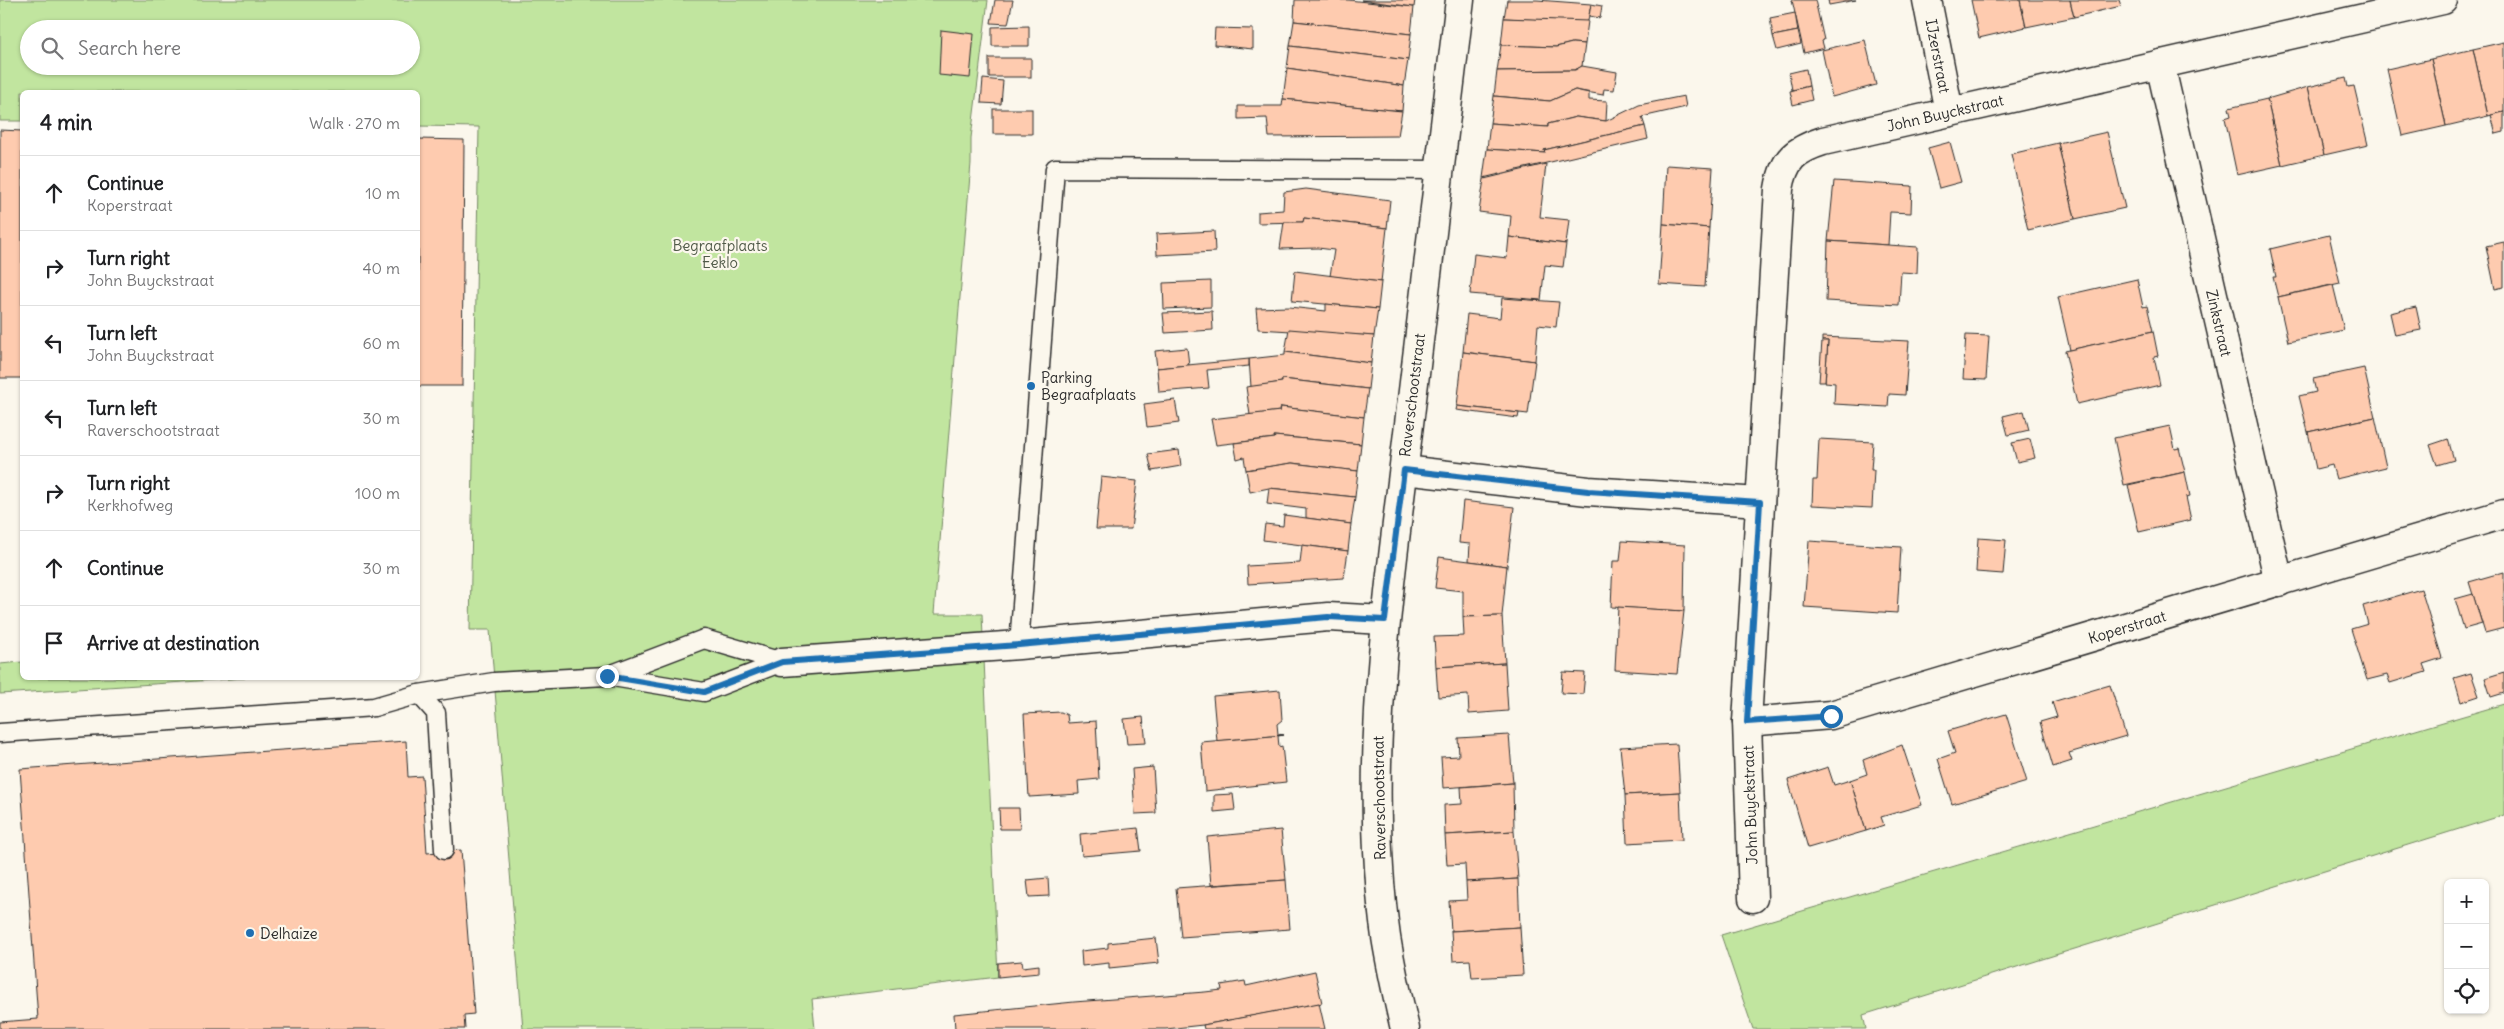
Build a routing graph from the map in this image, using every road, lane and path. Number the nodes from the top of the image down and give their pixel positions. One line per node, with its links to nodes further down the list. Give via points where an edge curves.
1 (1460, 0): 6 (street, Raverschootstraat)
2 (1926, 0): 5 (street, IJzerstraat)
3 (2443, 0): 4 (street, John Buyckstraat)
4 (2160, 64): 5 (street, John Buyckstraat); 10 (street, Zinkstraat)
5 (1949, 112): 8 (street, John Buyckstraat, via 1808,146 1791,157 1784,168 1779,190)
6 (1440, 170): 7 (street, Raverschootstraat); 12 (lane, via 1055,168)
7 (1404, 470): 8 (street, via 1588,491); 11 (street, Raverschootstraat)
8 (1760, 502): 16 (street, John Buyckstraat)
9 (2504, 514): 10 (street, Koperstraat)
10 (2279, 582): 16 (street, Koperstraat, via 1831,716)
11 (1385, 620): 12 (street, via 1328,617); 20 (street, Raverschootstraat, via 1378,729 1378,819 1386,937)
12 (1019, 645): 13 (street)
13 (782, 662): 14 (lane, via 704,692); 14 (lane, via 704,639)
14 (607, 676): 15 (lane, via 494,682)
15 (419, 694): 17 (lane, via 374,707); 18 (lane, via 436,714)
16 (1747, 722): 19 (street, John Buyckstraat)
17 (0, 733)
18 (444, 850)
19 (1753, 898)
20 (1404, 1029)

